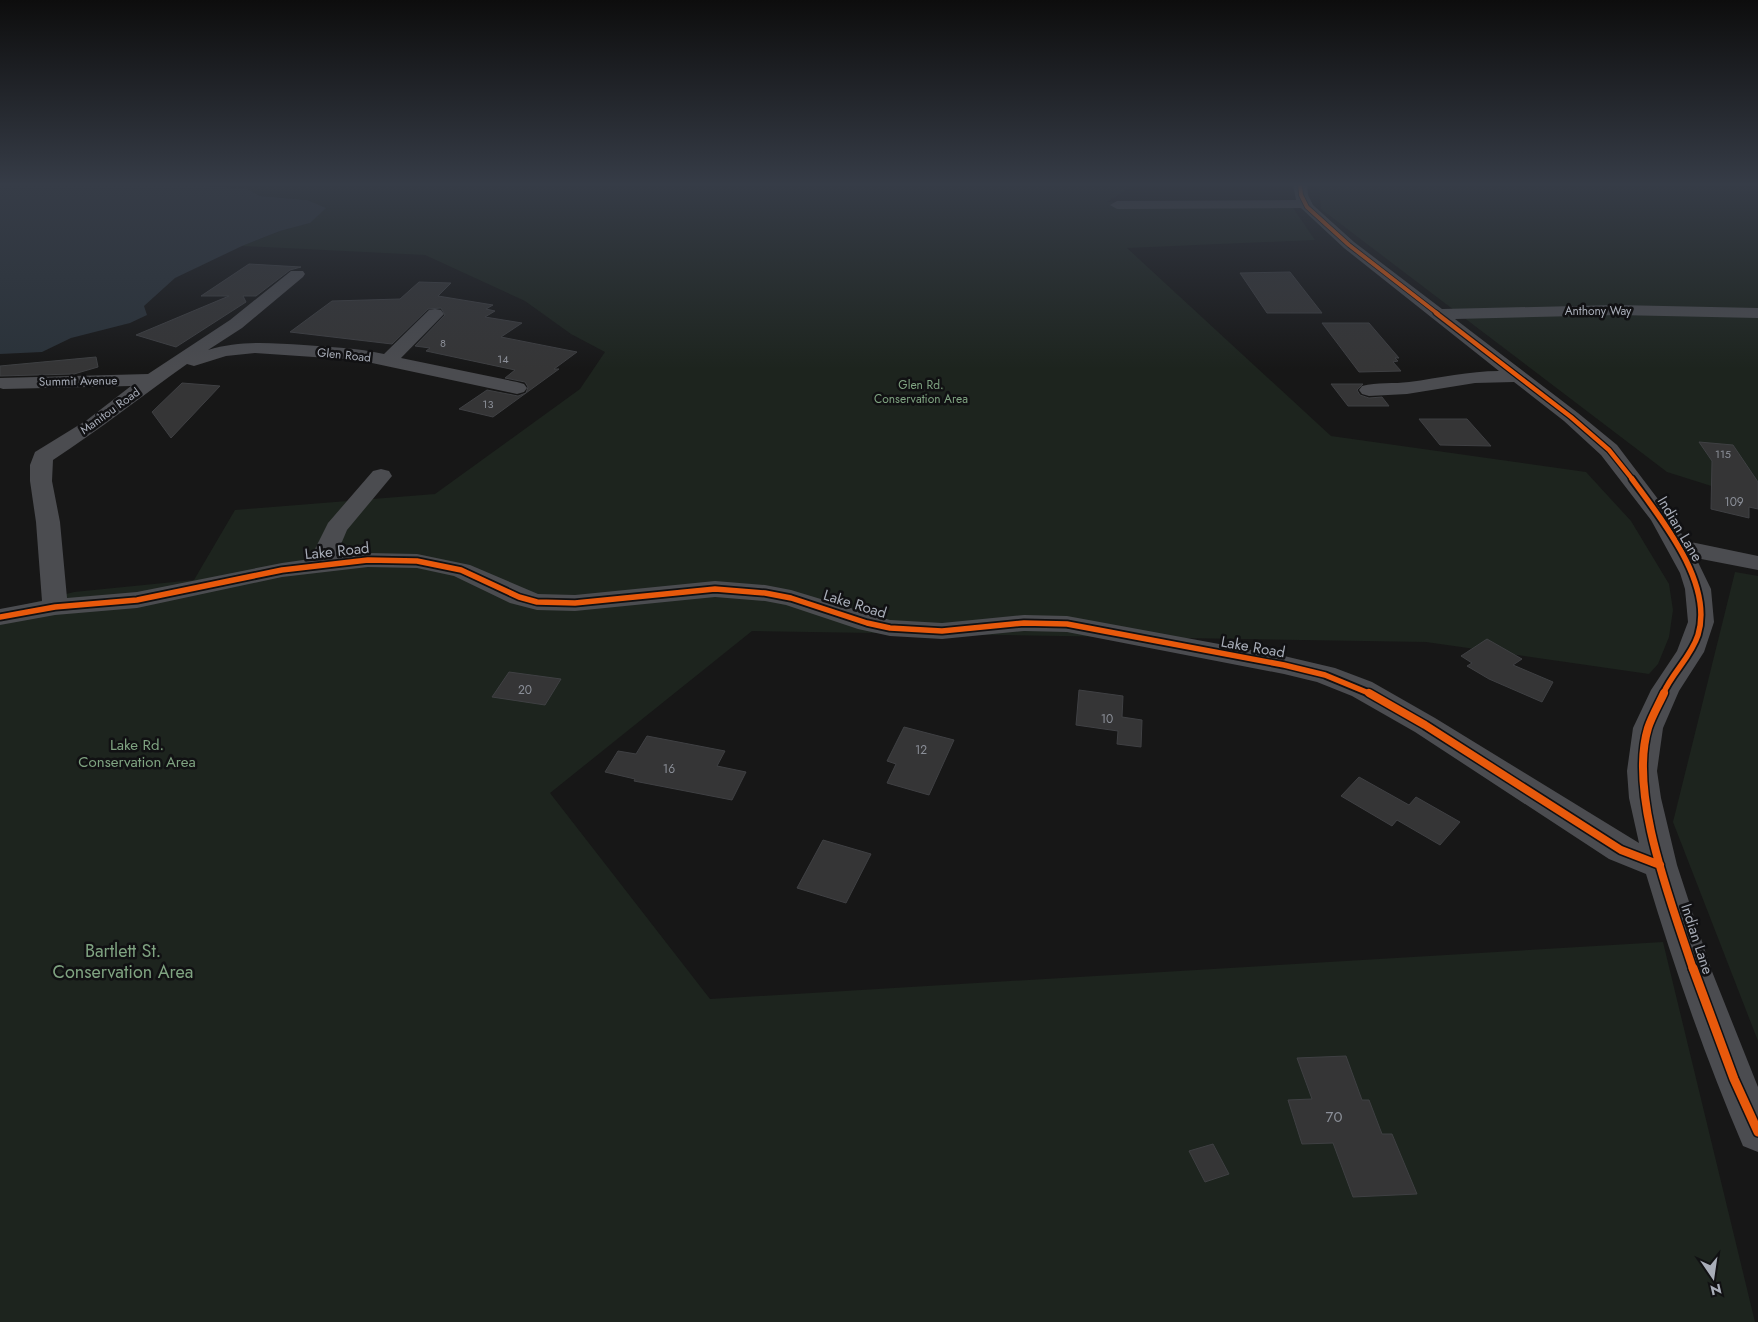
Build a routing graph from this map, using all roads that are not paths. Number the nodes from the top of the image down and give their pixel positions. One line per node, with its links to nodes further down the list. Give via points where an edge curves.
1 (1350, 246): 5 (street, Indian Lane)
2 (297, 274): 7 (street, Manitou Road, via 236,324)
3 (1758, 313): 5 (street, Anthony Way, via 1617,310)
4 (434, 314): 6 (street)
5 (1438, 314): 8 (street, Indian Lane)
6 (388, 361): 7 (street, Glen Road, via 358,354 255,348 224,351); 11 (street, Glen Road)
7 (170, 368): 9 (street, Manitou Road)
8 (1518, 376): 12 (street, via 1475,377 1407,388); 14 (street, Indian Lane, via 1586,429 1618,459)
9 (152, 380): 10 (street, Summit Avenue); 17 (street, Manitou Road, via 43,457 40,466)
10 (4, 382)
11 (517, 388)
12 (1369, 390)
13 (381, 476): 16 (street, via 336,528)
14 (1679, 547): 15 (street); 19 (street, Indian Lane, via 1698,589 1701,622 1690,652 1656,708 1644,749 1645,798)
15 (1758, 563)
16 (320, 564): 17 (street, Lake Road, via 137,600); 19 (street, Lake Road, via 368,560 417,561 461,570 537,602 576,603 715,588 791,598 890,628 942,631 1024,623 1068,624 1284,665 1362,689 1621,850)
17 (55, 607): 18 (street, Lake Road)
18 (0, 617)
19 (1660, 865): 20 (street, Indian Lane, via 1693,969 1734,1079)
20 (1758, 1132)

